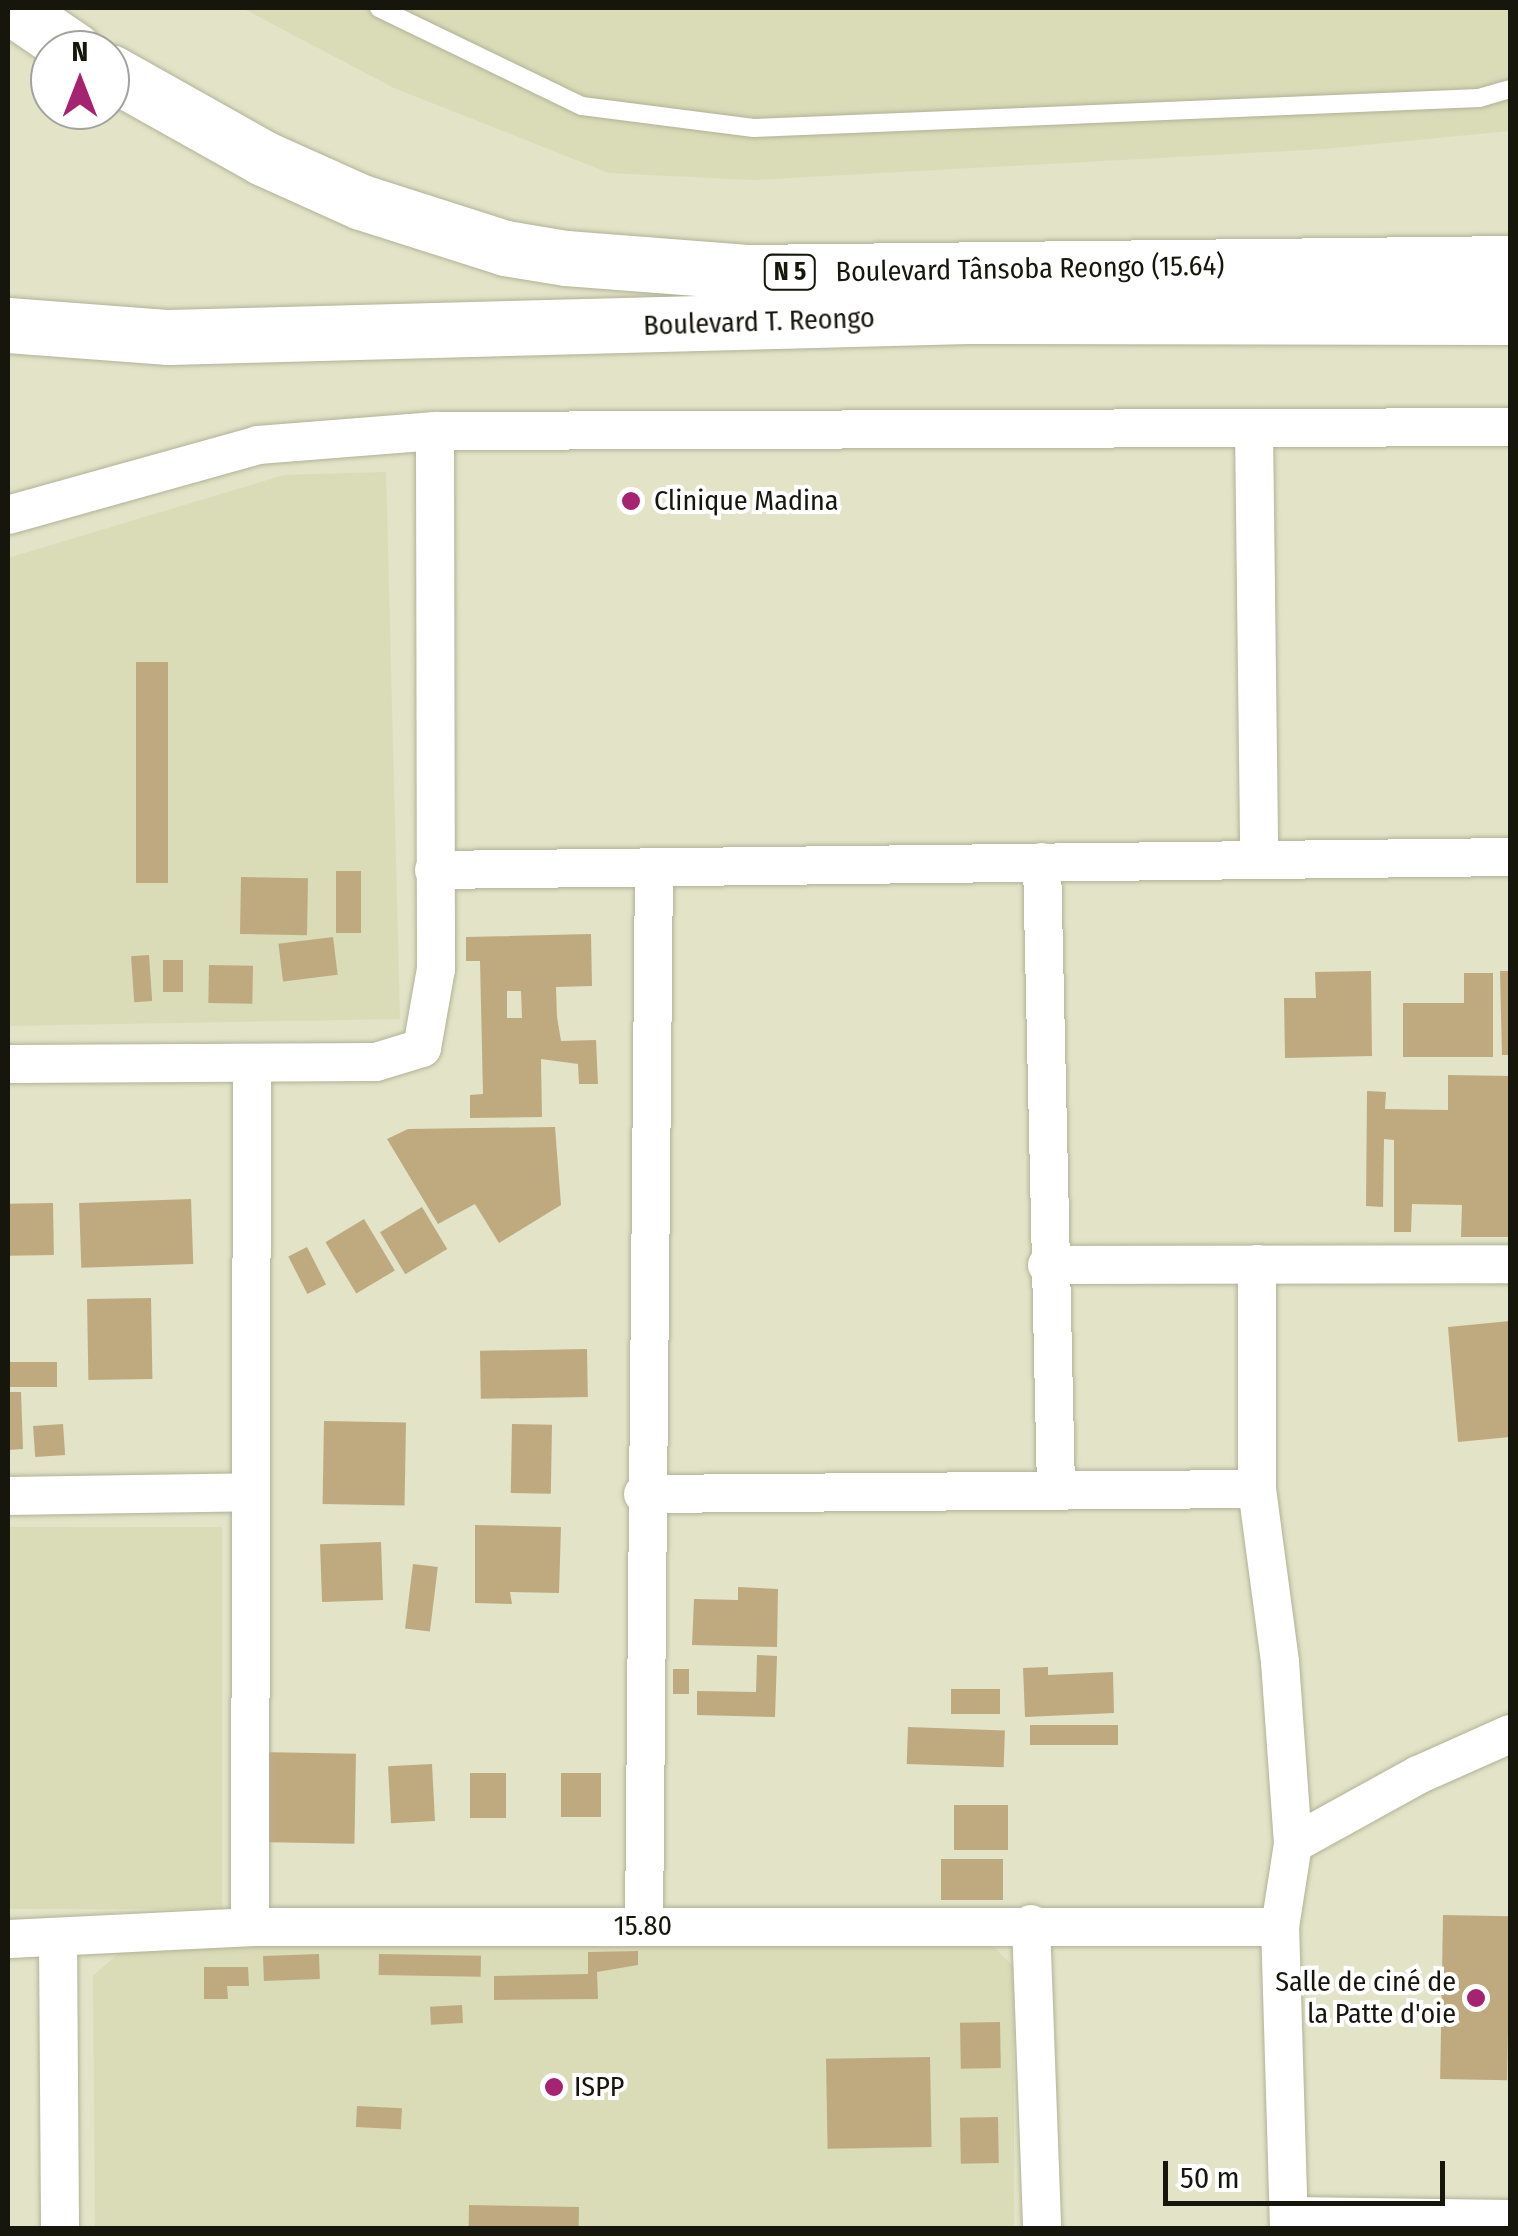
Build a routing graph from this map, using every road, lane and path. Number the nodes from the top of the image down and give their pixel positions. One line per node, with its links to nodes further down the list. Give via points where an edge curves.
1 (12, 8): 3 (highway)
2 (379, 8): 5 (lane, via 582,106 754,128 1460,99)
3 (44, 30)
4 (130, 83): 6 (highway, Boulevard Tânsoba Reongo (15.64) / N 5, via 263,158 361,202 505,248 566,258 746,272)
5 (1510, 89)
6 (1510, 263)
7 (1510, 317): 9 (highway, Boulevard T. Reongo / N 5, via 968,316)
8 (8, 325): 9 (highway, Boulevard T. Reongo / N 5)
9 (169, 336): 10 (highway, N 5)
10 (8, 362)
11 (1510, 426): 12 (street)
12 (1254, 428): 13 (street); 16 (street)
13 (436, 431): 14 (street, via 258,445); 19 (street)
14 (8, 515)
15 (1510, 857): 16 (street)
16 (1259, 858): 17 (street)
17 (1042, 862): 18 (street); 24 (street)
18 (654, 869): 19 (street); 28 (street)
19 (434, 870): 20 (street, via 436,969 422,1048 376,1062)
20 (252, 1063): 21 (street); 27 (street)
21 (8, 1064)
22 (1257, 1264): 23 (street); 24 (street); 25 (street)
23 (1510, 1264)
24 (1047, 1265): 26 (street)
25 (1257, 1488): 26 (street); 31 (street, via 1280,1662)
26 (1056, 1491): 28 (street)
27 (250, 1492): 29 (street); 34 (street)
28 (643, 1494): 33 (street)
29 (8, 1496)
30 (1510, 1734): 31 (street, via 1418,1775)
31 (1293, 1844): 35 (street)
32 (1031, 1924): 33 (street, 15.80); 35 (street, 15.80); 41 (street)
33 (644, 1926): 34 (street, 15.80)
34 (250, 1927): 37 (street, 15.80)
35 (1280, 1928): 39 (street)
36 (8, 1939): 37 (street, 15.80)
37 (58, 1939): 40 (street)
38 (1510, 2219): 39 (street)
39 (1290, 2222)
40 (60, 2228)
41 (1042, 2228)

